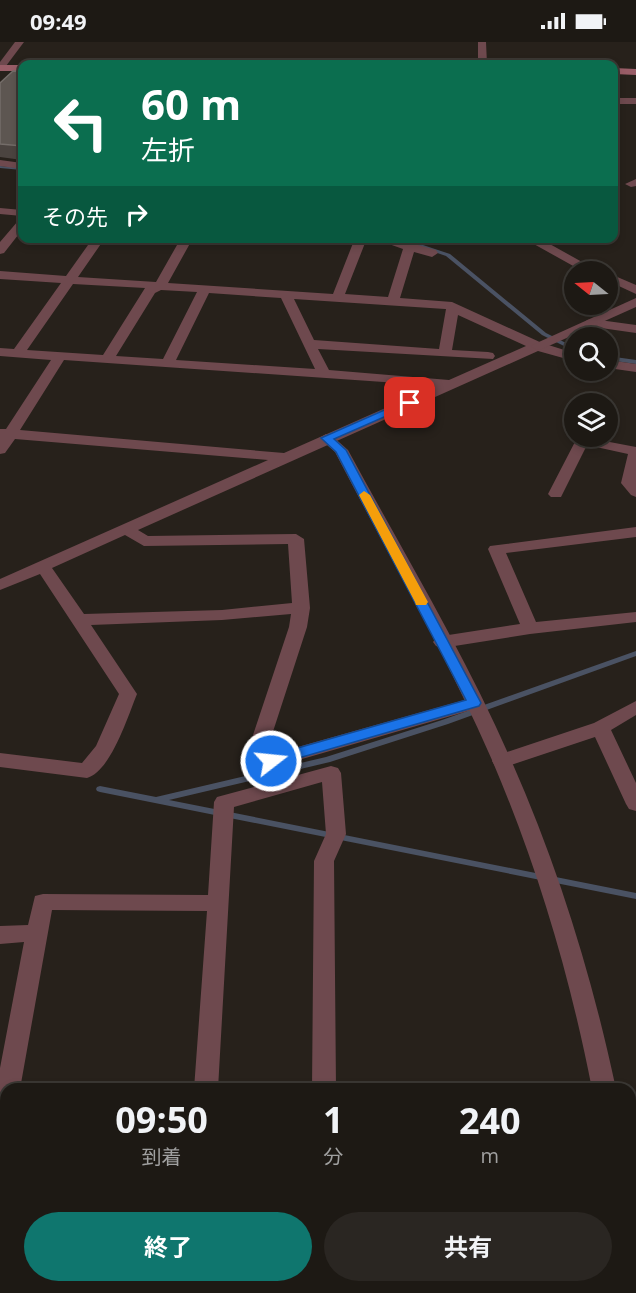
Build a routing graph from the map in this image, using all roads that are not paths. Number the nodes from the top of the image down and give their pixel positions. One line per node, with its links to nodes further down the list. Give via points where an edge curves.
1 (20, 42): 4 (street)
2 (482, 42): 3 (street)
3 (483, 60)
4 (0, 68): 5 (main road)
5 (18, 68)
6 (618, 71): 7 (main road)
7 (636, 72)
8 (618, 102): 9 (street)
9 (635, 102)
10 (0, 163): 11 (street)
11 (18, 165)
12 (0, 172): 13 (street)
13 (18, 174)
14 (0, 211): 15 (street)
15 (18, 213)
16 (18, 228): 23 (street)
17 (95, 243): 27 (street)
18 (184, 243): 29 (street)
19 (359, 243): 33 (street)
20 (396, 243): 22 (street)
21 (539, 243): 25 (street)
22 (410, 247): 24 (street); 34 (street)
23 (0, 250)
24 (432, 253)
25 (573, 261)
26 (0, 275): 27 (street)
27 (70, 279): 29 (street); 42 (street)
28 (618, 282): 31 (street)
29 (160, 285): 30 (street); 47 (street, via 150,290)
30 (205, 288): 32 (street); 48 (street)
31 (636, 290)
32 (286, 294): 33 (street); 39 (street)
33 (338, 297): 34 (street)
34 (393, 301): 36 (street)
35 (636, 302): 37 (street)
36 (453, 308): 40 (street); 43 (street)
37 (592, 323): 38 (street); 40 (street)
38 (636, 329)
39 (309, 344): 43 (street); 51 (street)
40 (537, 346): 44 (street); 52 (street)
41 (0, 351): 42 (street)
42 (18, 353): 45 (street)
43 (445, 353): 46 (street)
44 (564, 354)
45 (61, 355): 47 (street); 53 (street)
46 (488, 356)
47 (108, 358): 48 (street)
48 (168, 363): 51 (street)
49 (618, 365): 50 (street)
50 (636, 368)
51 (324, 374): 52 (street)
52 (453, 385): 54 (street)
53 (5, 434): 55 (street); 57 (street)
54 (326, 438): 57 (street); 68 (street, via 341,450)
55 (0, 450)
56 (636, 452): 58 (street, via 629,483); 59 (street, via 582,440)
57 (285, 457): 60 (street)
58 (636, 492)
59 (556, 494)
60 (125, 528): 62 (street); 64 (street, via 144,541 296,539)
61 (636, 532): 67 (street, via 496,549)
62 (43, 566): 63 (street); 66 (street)
63 (0, 585)
64 (301, 608): 66 (street); 69 (street, via 257,753 271,761)
65 (636, 617): 67 (street)
66 (78, 620): 72 (street, via 128,694 104,749 87,771)
67 (530, 628): 68 (street)
68 (442, 642): 69 (street)
69 (474, 703): 73 (street)
70 (636, 707): 71 (street)
71 (601, 728): 73 (street); 74 (street)
72 (0, 760)
73 (502, 761): 81 (street, via 554,895 589,1015)
74 (636, 804)
75 (218, 903): 76 (street, via 43,902); 79 (street); 80 (street, via 224,802 331,773 336,834 324,861)
76 (38, 933): 77 (street); 78 (street)
77 (0, 935)
78 (9, 1083)
79 (206, 1083)
80 (324, 1083)
81 (603, 1083)

